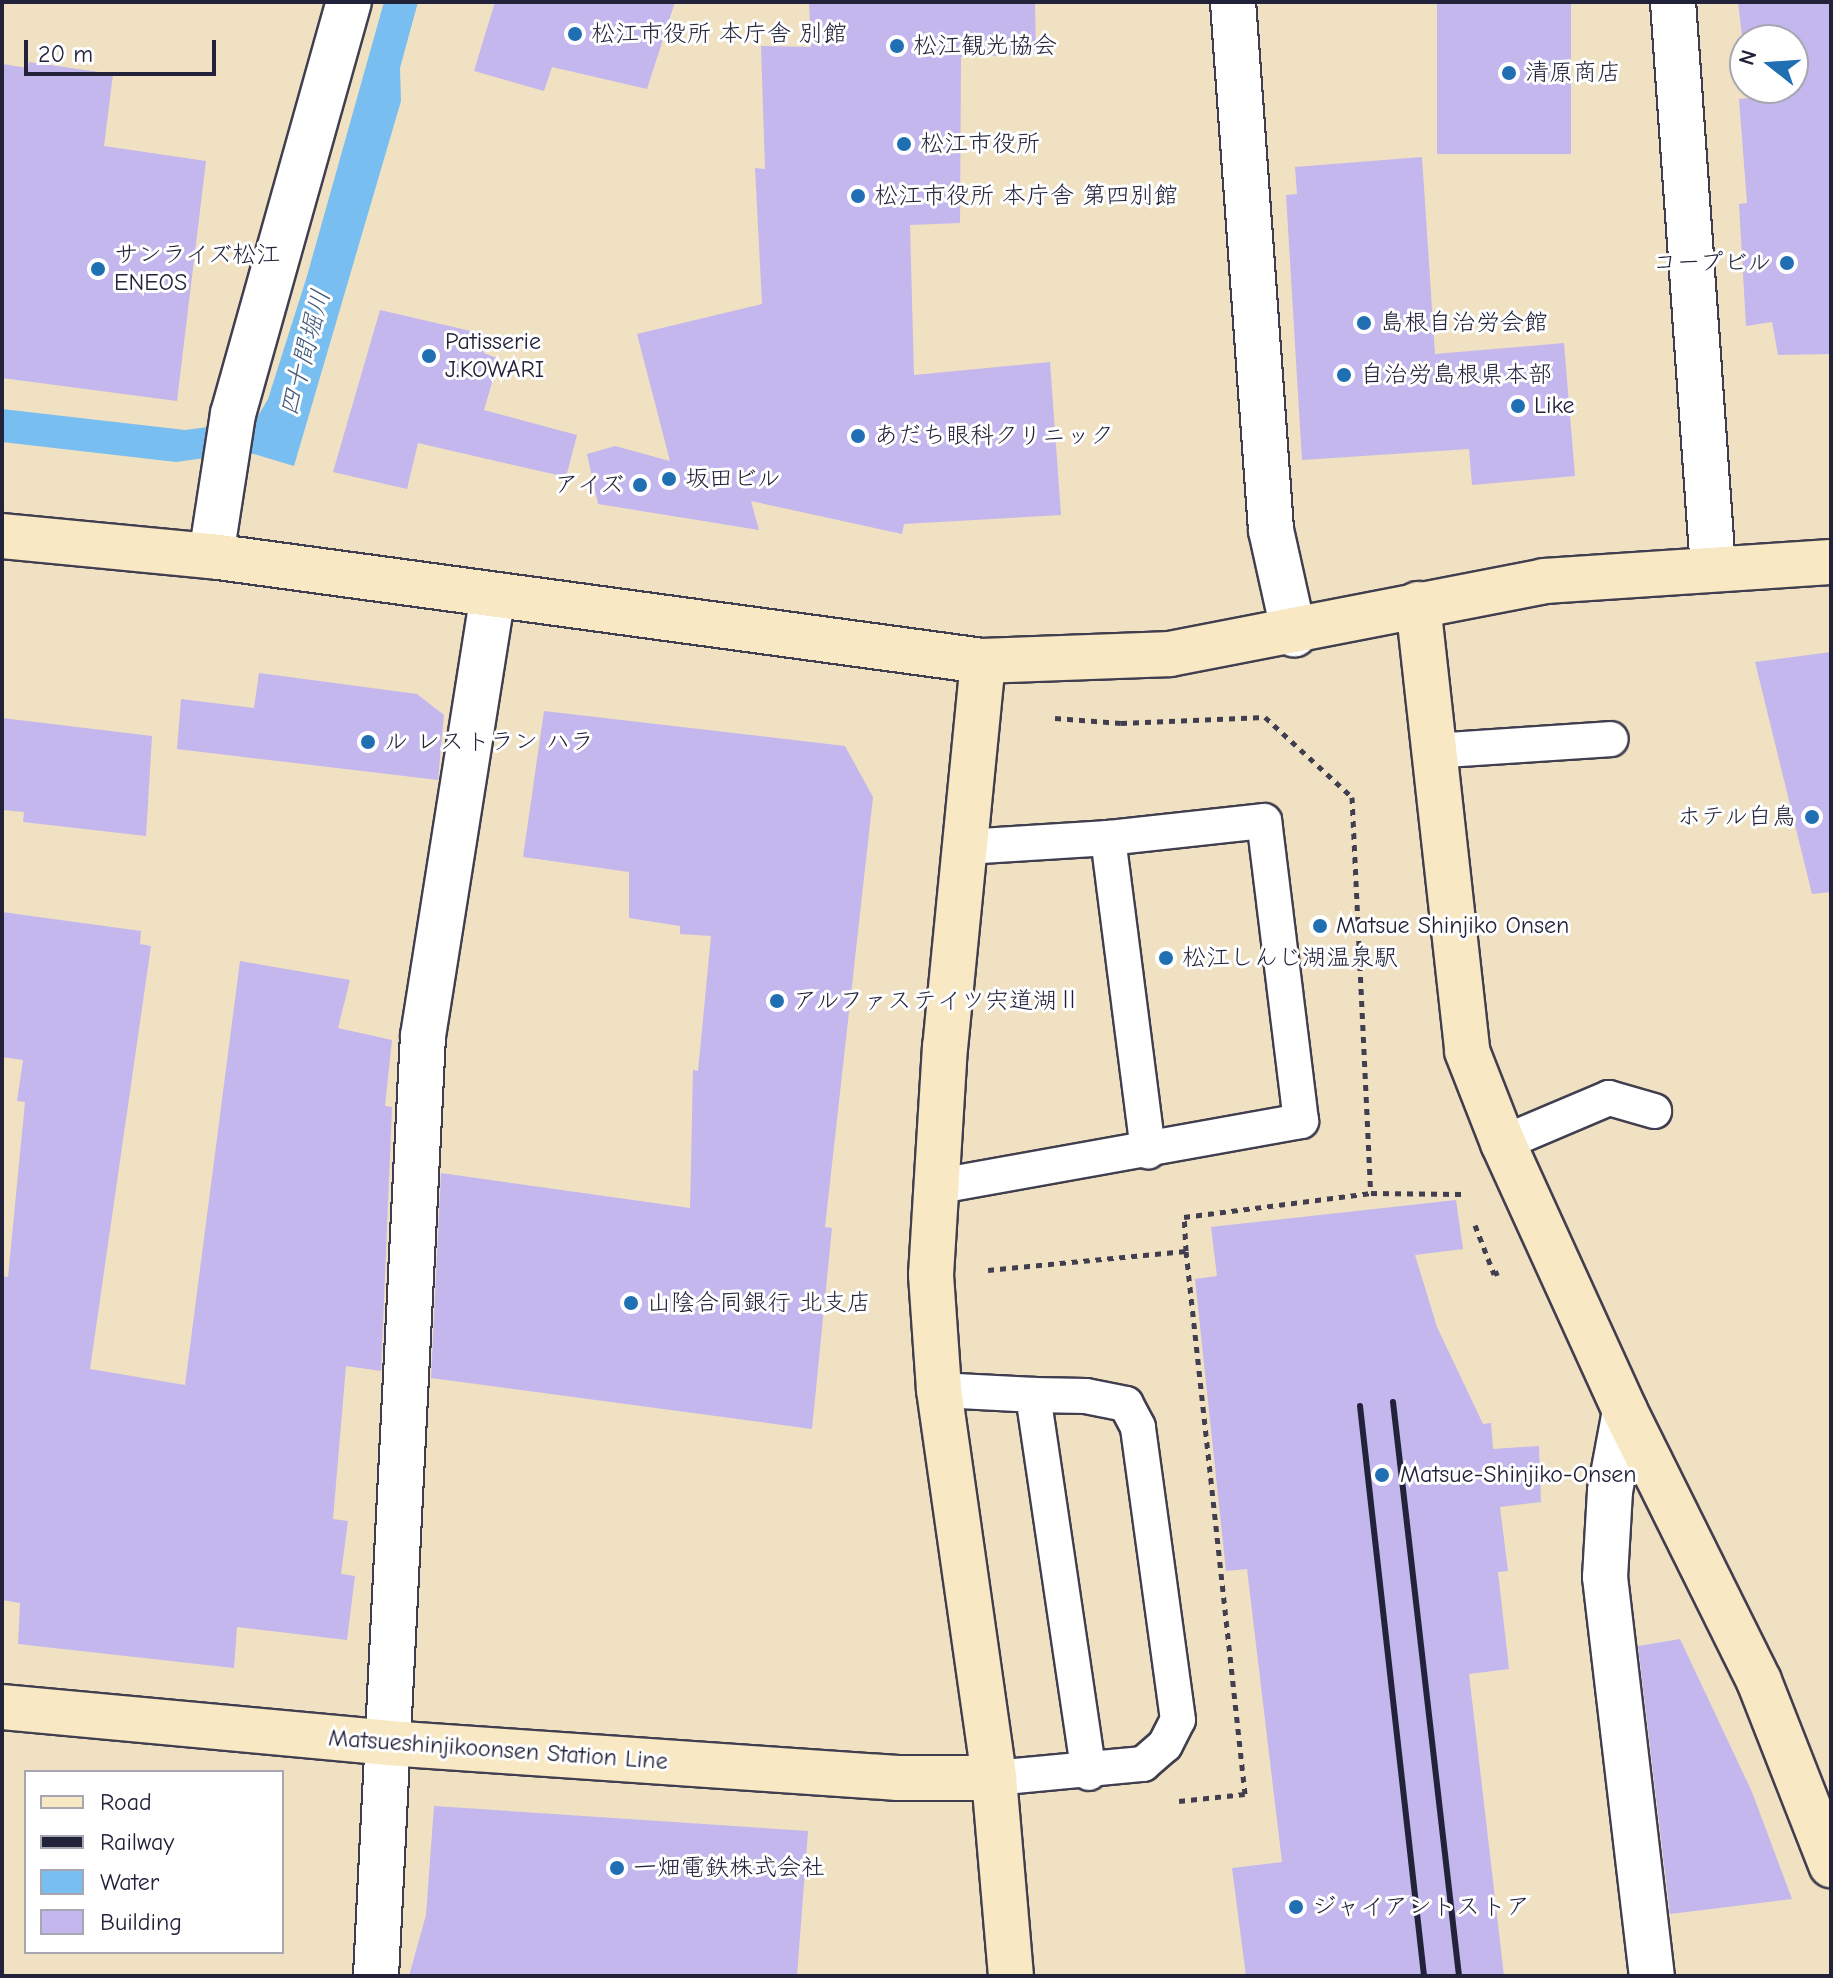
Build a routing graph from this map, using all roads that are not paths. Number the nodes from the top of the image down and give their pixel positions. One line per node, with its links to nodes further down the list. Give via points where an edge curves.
1 (349, 2): 5 (street, via 233,414)
2 (1233, 2): 10 (street, via 1271,530)
3 (1673, 2): 7 (street)
4 (2, 536): 5 (street)
5 (211, 556): 8 (street)
6 (1831, 562): 7 (street)
7 (1713, 568): 9 (street, via 1544,581)
8 (493, 596): 11 (street); 24 (street, via 423,1036)
9 (1418, 604): 10 (street); 13 (street)
10 (1294, 634): 11 (street, via 1170,654)
11 (983, 661): 15 (street)
12 (1611, 739): 13 (lane)
13 (1432, 751): 17 (street, via 1467,1051)
14 (1108, 838): 15 (lane); 18 (lane); 18 (lane, via 1264,821 1301,1121)
15 (966, 847): 19 (street)
16 (1654, 1111): 17 (lane, via 1609,1098)
17 (1503, 1143): 22 (street)
18 (1148, 1151): 19 (lane)
19 (934, 1187): 20 (street, via 931,1275)
20 (939, 1390): 21 (lane); 26 (street)
21 (1033, 1395): 25 (lane); 25 (lane, via 1126,1404 1138,1427 1178,1720 1165,1745 1143,1764)
22 (1625, 1411): 27 (street, via 1759,1681); 30 (street, via 1610,1491 1605,1577)
23 (2, 1707): 24 (street, Matsueshinjikoonsen Station Line)
24 (387, 1743): 26 (street, Matsueshinjikoonsen Station Line, via 898,1778); 28 (street)
25 (1089, 1773): 26 (lane)
26 (994, 1778): 29 (street)
27 (1831, 1865)
28 (376, 1976)
29 (1011, 1976)
30 (1652, 1976)

